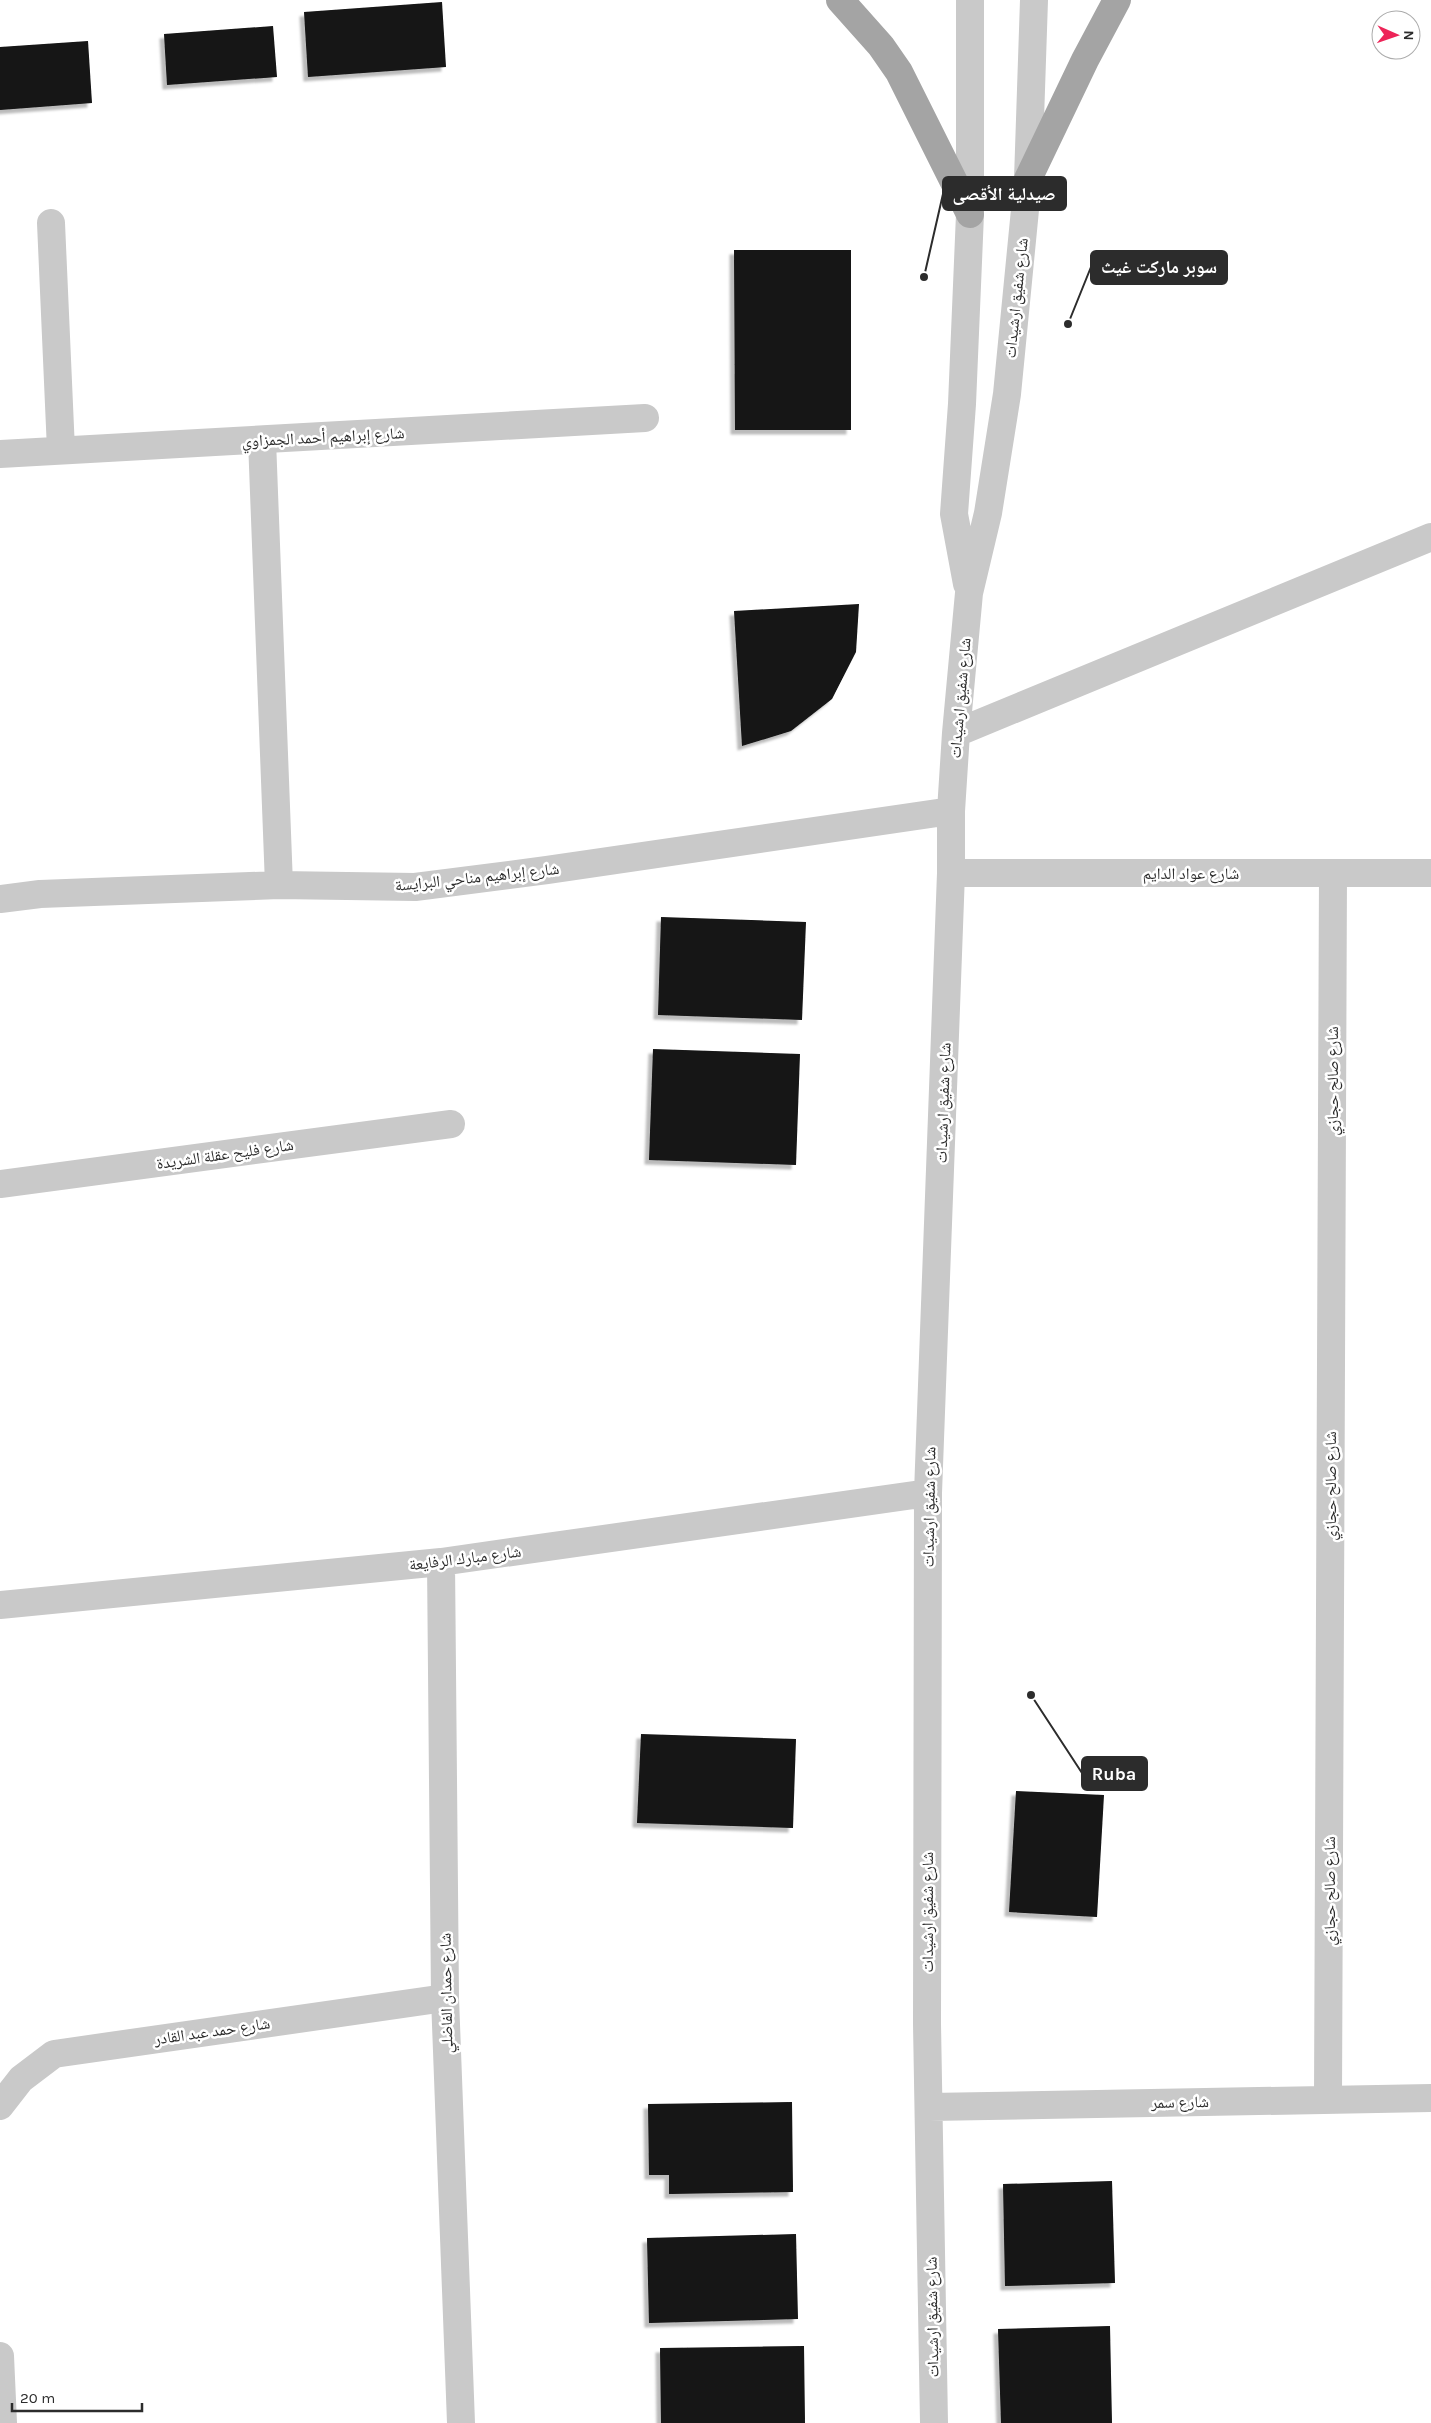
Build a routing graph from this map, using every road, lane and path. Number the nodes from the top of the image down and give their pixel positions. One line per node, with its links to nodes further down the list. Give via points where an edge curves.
1 (840, 0): 6 (main road, via 881,46 899,72)
2 (970, 0): 6 (street, شارع شفيق ارشيدات)
3 (1034, 0): 5 (street, شارع شفيق ارشيدات)
4 (1117, 0): 5 (main road)
5 (1028, 179): 13 (street, شارع شفيق ارشيدات, via 1007,394 988,513)
6 (970, 214): 13 (street, شارع شفيق ارشيدات, via 954,514)
7 (51, 223): 10 (street)
8 (645, 418): 9 (street, شارع إبراهيم أحمد الجمزاوي)
9 (262, 440): 10 (street, شارع إبراهيم أحمد الجمزاوي); 19 (street)
10 (61, 450): 11 (street, شارع إبراهيم أحمد الجمزاوي)
11 (0, 454)
12 (1431, 537): 14 (street)
13 (969, 593): 14 (street, شارع شفيق ارشيدات)
14 (956, 733): 15 (street, شارع شفيق ارشيدات)
15 (951, 810): 16 (street, شارع شفيق ارشيدات); 19 (street, شارع إبراهيم مناحي البرايسة, via 415,887)
16 (951, 873): 17 (street, شارع عواد الدايم); 23 (street, شارع شفيق ارشيدات)
17 (1333, 873): 18 (street, شارع عواد الدايم); 28 (street, شارع صالح حجازي)
18 (1431, 873)
19 (278, 885): 20 (street, شارع إبراهيم مناحي البرايسة, via 40,894)
20 (0, 899)
21 (450, 1124): 22 (street, شارع فليح عقلة الشريدة)
22 (0, 1184)
23 (928, 1493): 24 (street, شارع مبارك الرفايعة); 30 (street, شارع شفيق ارشيدات)
24 (441, 1562): 25 (street, شارع مبارك الرفايعة); 26 (street, شارع حمدان الفاضلي)
25 (0, 1606)
26 (445, 1998): 29 (street, شارع حمد عبد القادر, via 54,2054 21,2079); 33 (street, شارع حمدان الفاضلي)
27 (1431, 2098): 28 (street, شارع سمر)
28 (1328, 2099): 30 (street, شارع سمر)
29 (0, 2106)
30 (929, 2107): 34 (street, شارع شفيق ارشيدات)
31 (0, 2356): 32 (street)
32 (3, 2423)
33 (461, 2423)
34 (934, 2423)

